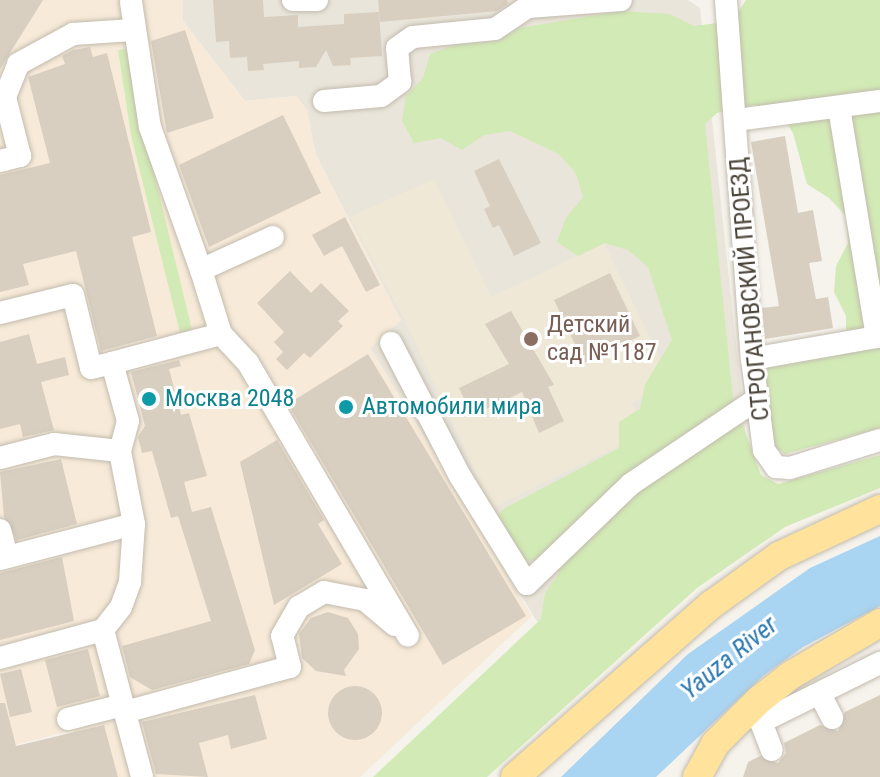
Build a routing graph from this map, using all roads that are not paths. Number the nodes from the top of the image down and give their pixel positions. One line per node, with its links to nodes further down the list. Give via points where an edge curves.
1 (293, 0): 2 (street)
2 (317, 0)
3 (621, 0): 8 (street, via 528,7 495,29 413,37 397,48 400,82 381,96)
4 (726, 0): 11 (street, СТРОГАНОВСКИЙ ПРОЕЗД)
5 (131, 2): 6 (street)
6 (133, 30): 7 (street, via 73,34 48,45 18,64); 14 (street, via 150,127)
7 (3, 97): 12 (street, via 20,156)
8 (324, 101)
9 (880, 101): 10 (street)
10 (839, 107): 11 (street); 18 (street, via 877,337)
11 (737, 120): 18 (street, СТРОГАНОВСКИЙ ПРОЕЗД)
12 (0, 161)
13 (273, 237): 14 (street)
14 (201, 270): 16 (street)
15 (0, 313): 19 (street, via 73,295 91,368)
16 (221, 334): 19 (street); 33 (street, via 248,363 408,636 365,600 324,592 299,607 282,636 290,667)
17 (391, 343): 20 (street, via 460,476 527,584 631,484)
18 (752, 359): 20 (street, СТРОГАНОВСКИЙ ПРОЕЗД)
19 (112, 363): 22 (street, via 128,421)
20 (757, 399): 21 (street, СТРОГАНОВСКИЙ ПРОЕЗД, via 764,450 776,467 790,468)
21 (880, 440)
22 (120, 451): 23 (street, via 54,444); 25 (street)
23 (0, 458)
24 (880, 509): 39 (main road, via 779,556 711,605)
25 (134, 524): 27 (street); 29 (street, via 130,582 121,607)
26 (0, 530): 27 (street)
27 (4, 558)
28 (880, 623): 34 (main road, via 791,675)
29 (103, 630): 30 (street); 33 (street)
30 (0, 658)
31 (880, 663): 32 (street)
32 (820, 694): 34 (street); 35 (street)
33 (124, 709): 36 (street); 38 (street)
34 (754, 716): 37 (street); 40 (main road, via 715,744)
35 (832, 718)
36 (68, 719)
37 (772, 750)
38 (142, 777)
39 (515, 777)
40 (697, 777)

